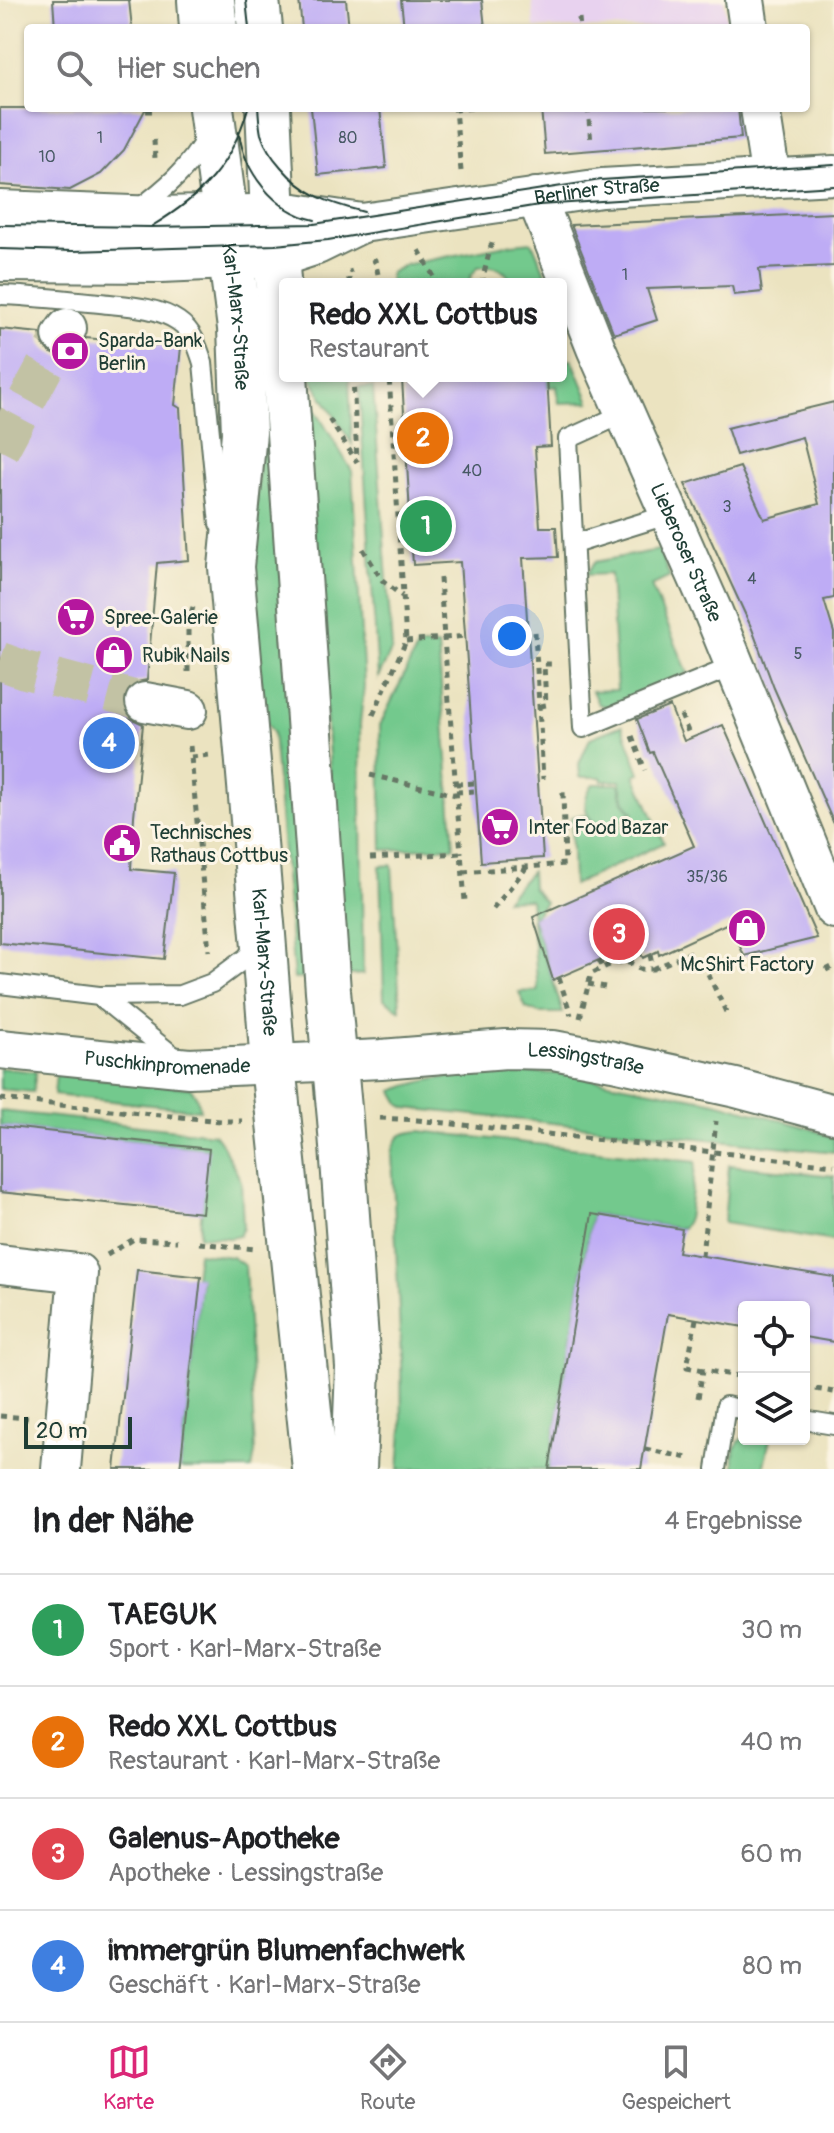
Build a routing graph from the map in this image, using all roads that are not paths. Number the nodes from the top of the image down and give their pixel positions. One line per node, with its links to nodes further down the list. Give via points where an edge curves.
1 (200, 0): 5 (street)
2 (225, 0): 6 (lane)
3 (257, 0): 7 (street)
4 (745, 0): 8 (street)
5 (202, 24)
6 (228, 24)
7 (260, 24)
8 (748, 24)
9 (268, 112): 16 (street)
10 (761, 112): 13 (street)
11 (215, 113): 15 (lane, via 186,168 165,190); 19 (street, Karl-Marx-Straße)
12 (834, 175): 13 (street, Berliner Straße)
13 (771, 179): 14 (street, Berliner Straße)
14 (536, 197): 16 (street, Berliner Straße, via 362,223 312,215); 23 (street, Lieberoser Straße)
15 (123, 215): 18 (street, Berliner Straße); 19 (street, Berliner Straße)
16 (275, 236): 19 (street, Berliner Straße); 20 (street)
17 (0, 237): 18 (lane)
18 (7, 237): 19 (street, Berliner Straße, via 147,263)
19 (227, 237): 26 (street, Karl-Marx-Straße, via 240,328 244,433)
20 (279, 291)
21 (0, 295): 26 (lane, via 141,308 165,314 190,333 203,363 217,516)
22 (286, 382): 35 (street)
23 (625, 413): 24 (street, Lieberoser Straße); 25 (lane, via 568,439)
24 (670, 514): 25 (lane); 27 (street, Lieberoser Straße)
25 (574, 544): 27 (lane, via 583,728)
26 (231, 567): 31 (street, Karl-Marx-Straße)
27 (734, 666): 30 (street, Lieberoser Straße)
28 (145, 702): 29 (street)
29 (188, 710)
30 (834, 909)
31 (263, 935): 33 (lane, via 247,957 212,983 180,995); 36 (street, Karl-Marx-Straße)
32 (0, 984): 33 (lane)
33 (99, 996): 37 (lane)
34 (0, 1049): 37 (street, Puschkinpromenade)
35 (334, 1061): 36 (street, Puschkinpromenade); 38 (street, Lessingstraße, via 553,1050); 45 (street, via 358,1367)
36 (273, 1065): 37 (street, Puschkinpromenade); 44 (street, Karl-Marx-Straße)
37 (189, 1068)
38 (834, 1114)
39 (0, 1264): 43 (street, via 78,1273)
40 (738, 1409): 46 (lane, via 726,1406)
41 (810, 1421): 42 (lane)
42 (834, 1425)
43 (61, 1469)
44 (315, 1469)
45 (354, 1469)
46 (716, 1469)

